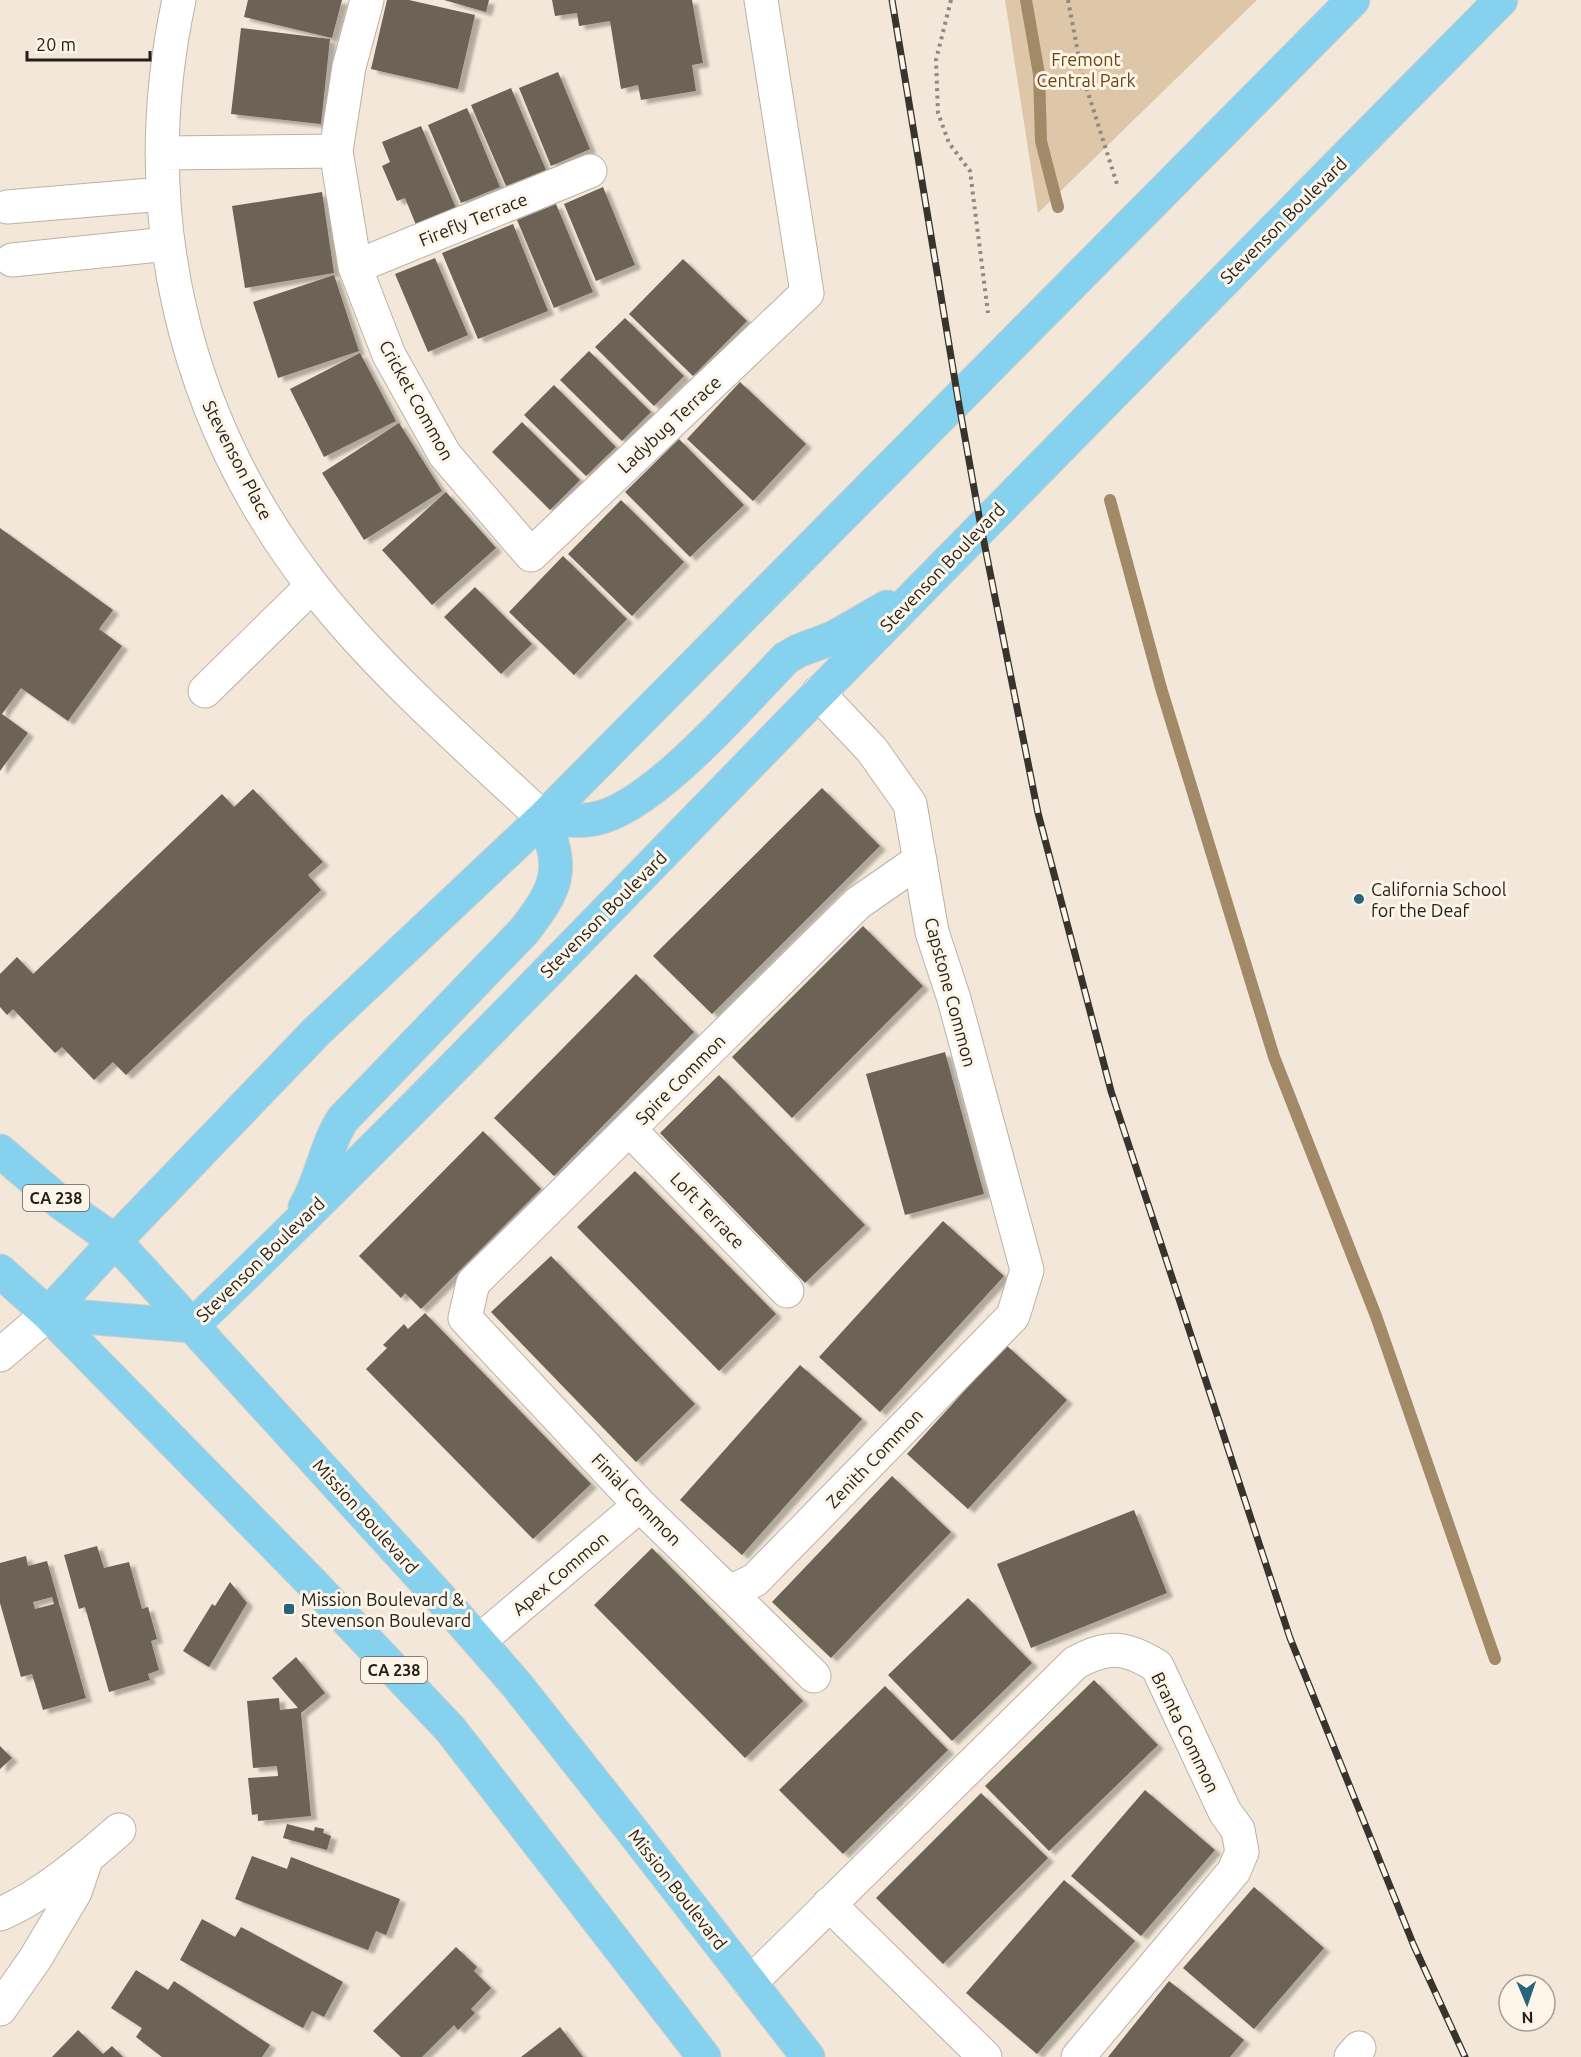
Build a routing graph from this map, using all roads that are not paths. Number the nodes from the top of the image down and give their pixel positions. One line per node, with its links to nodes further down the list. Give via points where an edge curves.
1 (179, 0): 7 (street, Stevenson Place, via 166,79)
2 (367, 0): 6 (street, Cricket Common, via 349,67)
3 (761, 0): 14 (street, Ladybug Terrace, via 807,292)
4 (1353, 0): 19 (main road)
5 (1501, 0): 15 (main road, Stevenson Boulevard)
6 (336, 151): 7 (street); 13 (street, Cricket Common)
7 (162, 153): 9 (street, Stevenson Place)
8 (590, 171): 13 (street, Firefly Terrace)
9 (163, 194): 10 (street); 11 (street, Stevenson Place)
10 (7, 207)
11 (168, 244): 12 (street); 16 (street, Stevenson Place, via 183,325 218,428 270,526)
12 (12, 260)
13 (355, 267): 14 (street, Cricket Common, via 389,355 445,455)
14 (531, 555)
15 (934, 575): 18 (main road, Stevenson Boulevard); 19 (main road, via 845,632 786,658 674,772 635,799 594,819)
16 (312, 586): 17 (street); 19 (street, Stevenson Place, via 418,702)
17 (205, 691)
18 (818, 693): 20 (street, Capstone Common, via 872,750 910,804); 23 (main road, Stevenson Boulevard)
19 (543, 818): 23 (main road, via 557,859 554,886 542,909 343,1119 334,1132 313,1194); 24 (main road, via 317,1030)
20 (920, 860): 21 (street, Spire Common, via 858,903); 28 (street, Capstone Common, via 932,932 954,999 1027,1270)
21 (629, 1129): 26 (street, Loft Terrace); 29 (street, Spire Common, via 473,1283)
22 (0, 1151): 24 (main road, Mission Boulevard / CA 238)
23 (292, 1229): 30 (main road, Stevenson Boulevard)
24 (115, 1241): 27 (main road); 30 (main road, Mission Boulevard / CA 238)
25 (0, 1271): 27 (main road, CA 238)
26 (788, 1291)
27 (48, 1314): 30 (main road, Stevenson Boulevard); 31 (street); 42 (main road, CA 238, via 451,1730)
28 (1013, 1316): 33 (street, Zenith Common, via 755,1580)
29 (465, 1318): 32 (street, Finial Common)
30 (192, 1326): 34 (main road, Mission Boulevard / CA 238)
31 (0, 1355)
32 (640, 1505): 33 (street, Finial Common); 34 (street, Apex Common)
33 (730, 1592): 35 (street, Finial Common)
34 (479, 1641): 40 (main road, Mission Boulevard / CA 238)
35 (814, 1676)
36 (119, 1830): 37 (street)
37 (86, 1860): 39 (street); 41 (street, via 75,1892)
38 (829, 1904): 40 (street, Branta Common); 44 (street); 45 (street, Branta Common, via 1075,1663 1094,1652 1119,1650 1139,1655 1156,1666 1225,1812 1238,1830 1242,1852 1234,1871)
39 (0, 1914)
40 (750, 1983): 43 (main road, Mission Boulevard / CA 238)
41 (0, 2008)
42 (704, 2057)
43 (808, 2057)
44 (985, 2057)
45 (1078, 2057)

